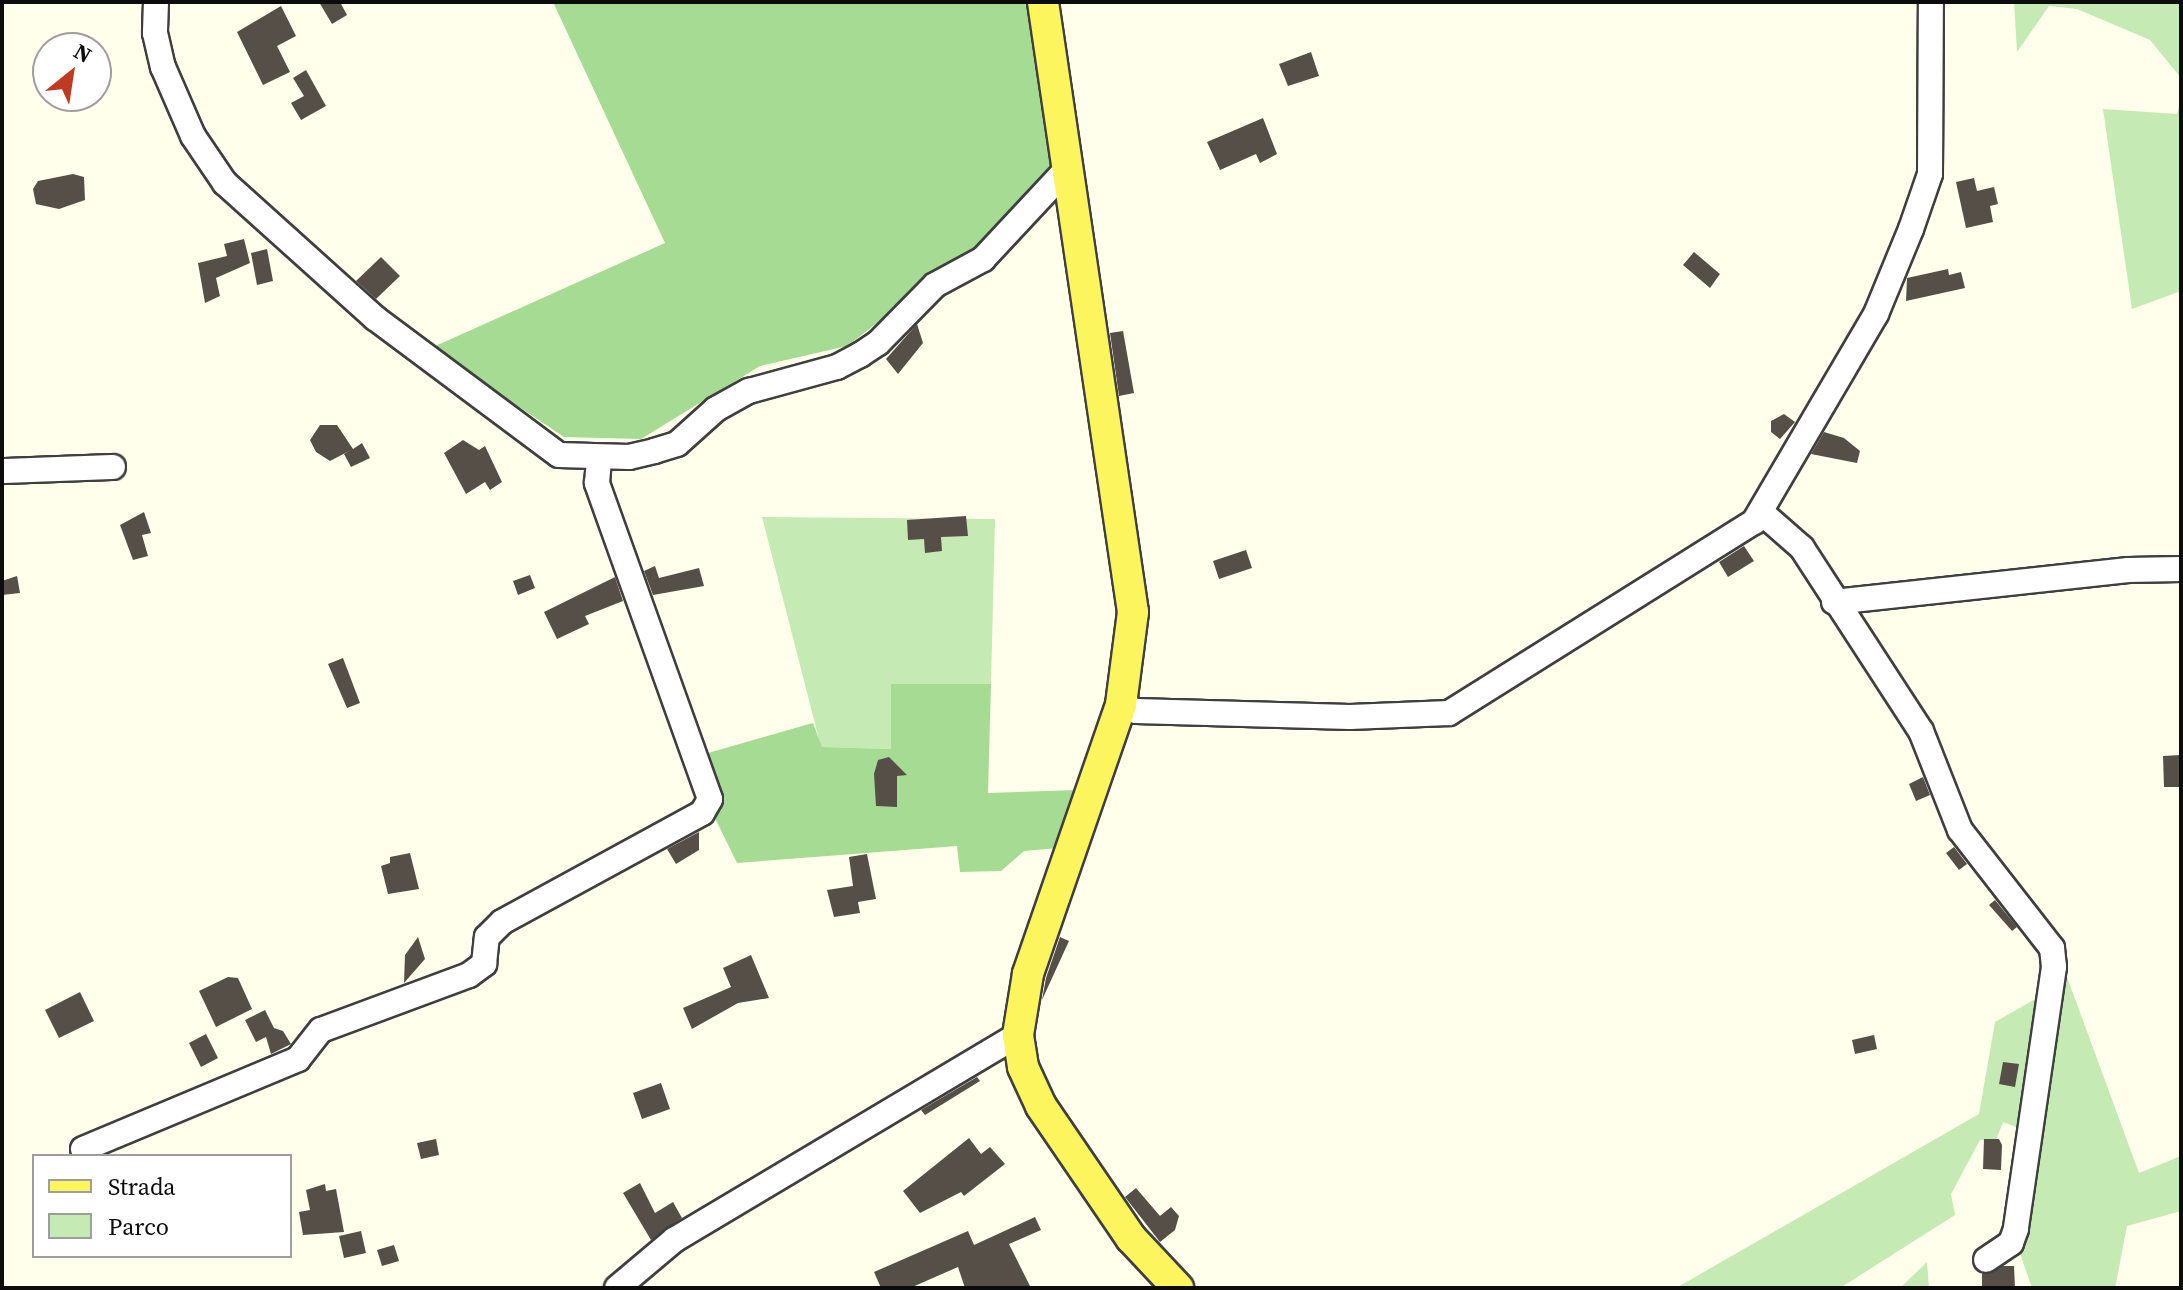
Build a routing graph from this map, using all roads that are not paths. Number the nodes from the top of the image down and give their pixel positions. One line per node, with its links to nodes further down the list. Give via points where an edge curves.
1 (156, 2): 5 (street, via 155,33 163,67 193,136 225,183 375,318 455,374 536,442 559,455)
2 (1043, 2): 4 (main road)
3 (1931, 2): 8 (street, via 1930,174 1876,314)
4 (1066, 170): 5 (street, via 983,259 935,285 869,349 837,367 731,399 677,444 629,457); 11 (main road, via 1133,612)
5 (599, 458): 13 (street, via 597,483 710,799 702,813 502,922 487,937 484,964 469,975 321,1030 298,1059)
6 (113, 467): 7 (street)
7 (2, 471)
8 (1762, 513): 10 (street, via 1792,534); 11 (street, via 1449,713 1350,717 1136,711)
9 (2181, 569): 10 (street, via 2128,570)
10 (1834, 602): 14 (street, via 1921,731 1960,830 2052,948 2054,967 2016,1229 2011,1243)
11 (1121, 705): 12 (main road, via 1028,974)
12 (1018, 1035): 15 (street, via 674,1240); 16 (main road, via 1023,1067 1041,1106 1131,1238)
13 (83, 1149)
14 (1986, 1260)
15 (617, 1288)
16 (1178, 1288)

